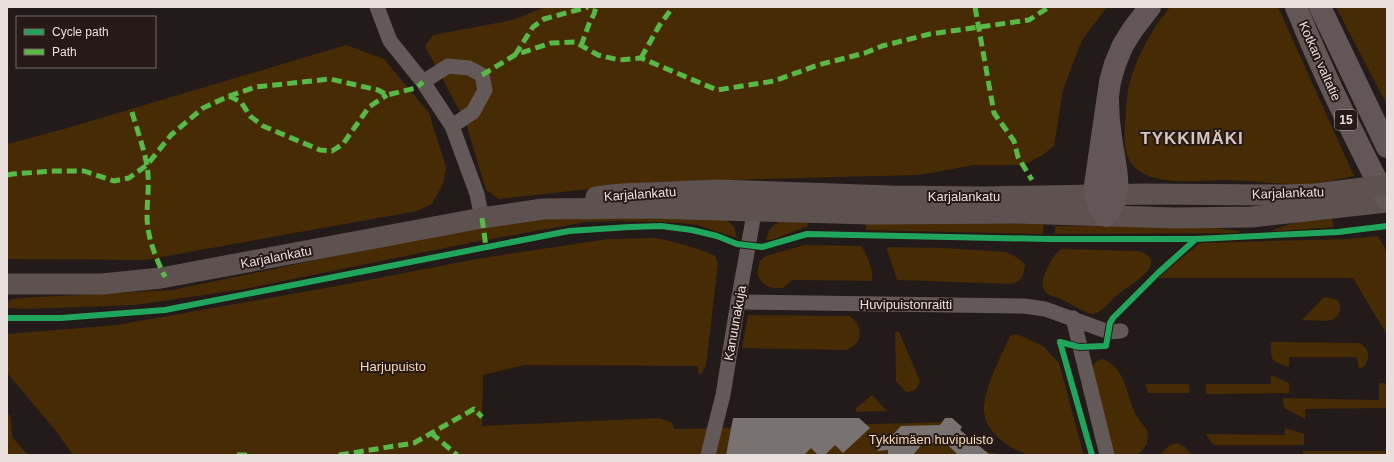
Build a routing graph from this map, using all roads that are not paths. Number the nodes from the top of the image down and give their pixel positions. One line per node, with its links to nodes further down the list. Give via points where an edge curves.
1 (377, 7): 7 (street, via 390,41)
2 (1150, 7): 11 (highway, via 1123,45 1113,70 1098,160)
3 (1291, 7): 6 (highway)
4 (1296, 7): 6 (highway, Kotkan valtatie / 15)
5 (1322, 11): 9 (highway, Kotkan valtatie / 15)
6 (1308, 38): 14 (highway, Kotkan valtatie / 15)
7 (423, 82): 8 (street); 8 (street, via 448,66 469,68 482,76 485,90 473,112)
8 (452, 126): 16 (street, via 477,194)
9 (1387, 147)
10 (1387, 186): 13 (main road, Karjalankatu, bridge)
11 (1106, 195): 12 (main road, Karjalankatu, via 892,196); 13 (main road, Karjalankatu, via 1282,195); 15 (highway, via 1114,204)
12 (755, 201): 15 (main road, Karjalankatu, via 856,213); 16 (main road, Karjalankatu, via 649,208 543,209); 18 (street, Kanuunakuja)
13 (1316, 201): 14 (main road, Karjalankatu); 15 (main road, Karjalankatu, via 1252,217)
14 (1387, 201)
15 (1106, 216)
16 (482, 218): 17 (main road, Karjalankatu, via 161,278 102,284)
17 (7, 284)
18 (738, 302): 19 (street, Huvipuistonraitti, via 1024,306 1045,309); 21 (street, Kanuunakuja, via 723,395)
19 (1073, 318): 20 (street, Huvipuistonraitti, via 1109,332); 22 (street)
20 (1121, 332)
21 (708, 455)
22 (1107, 455)

